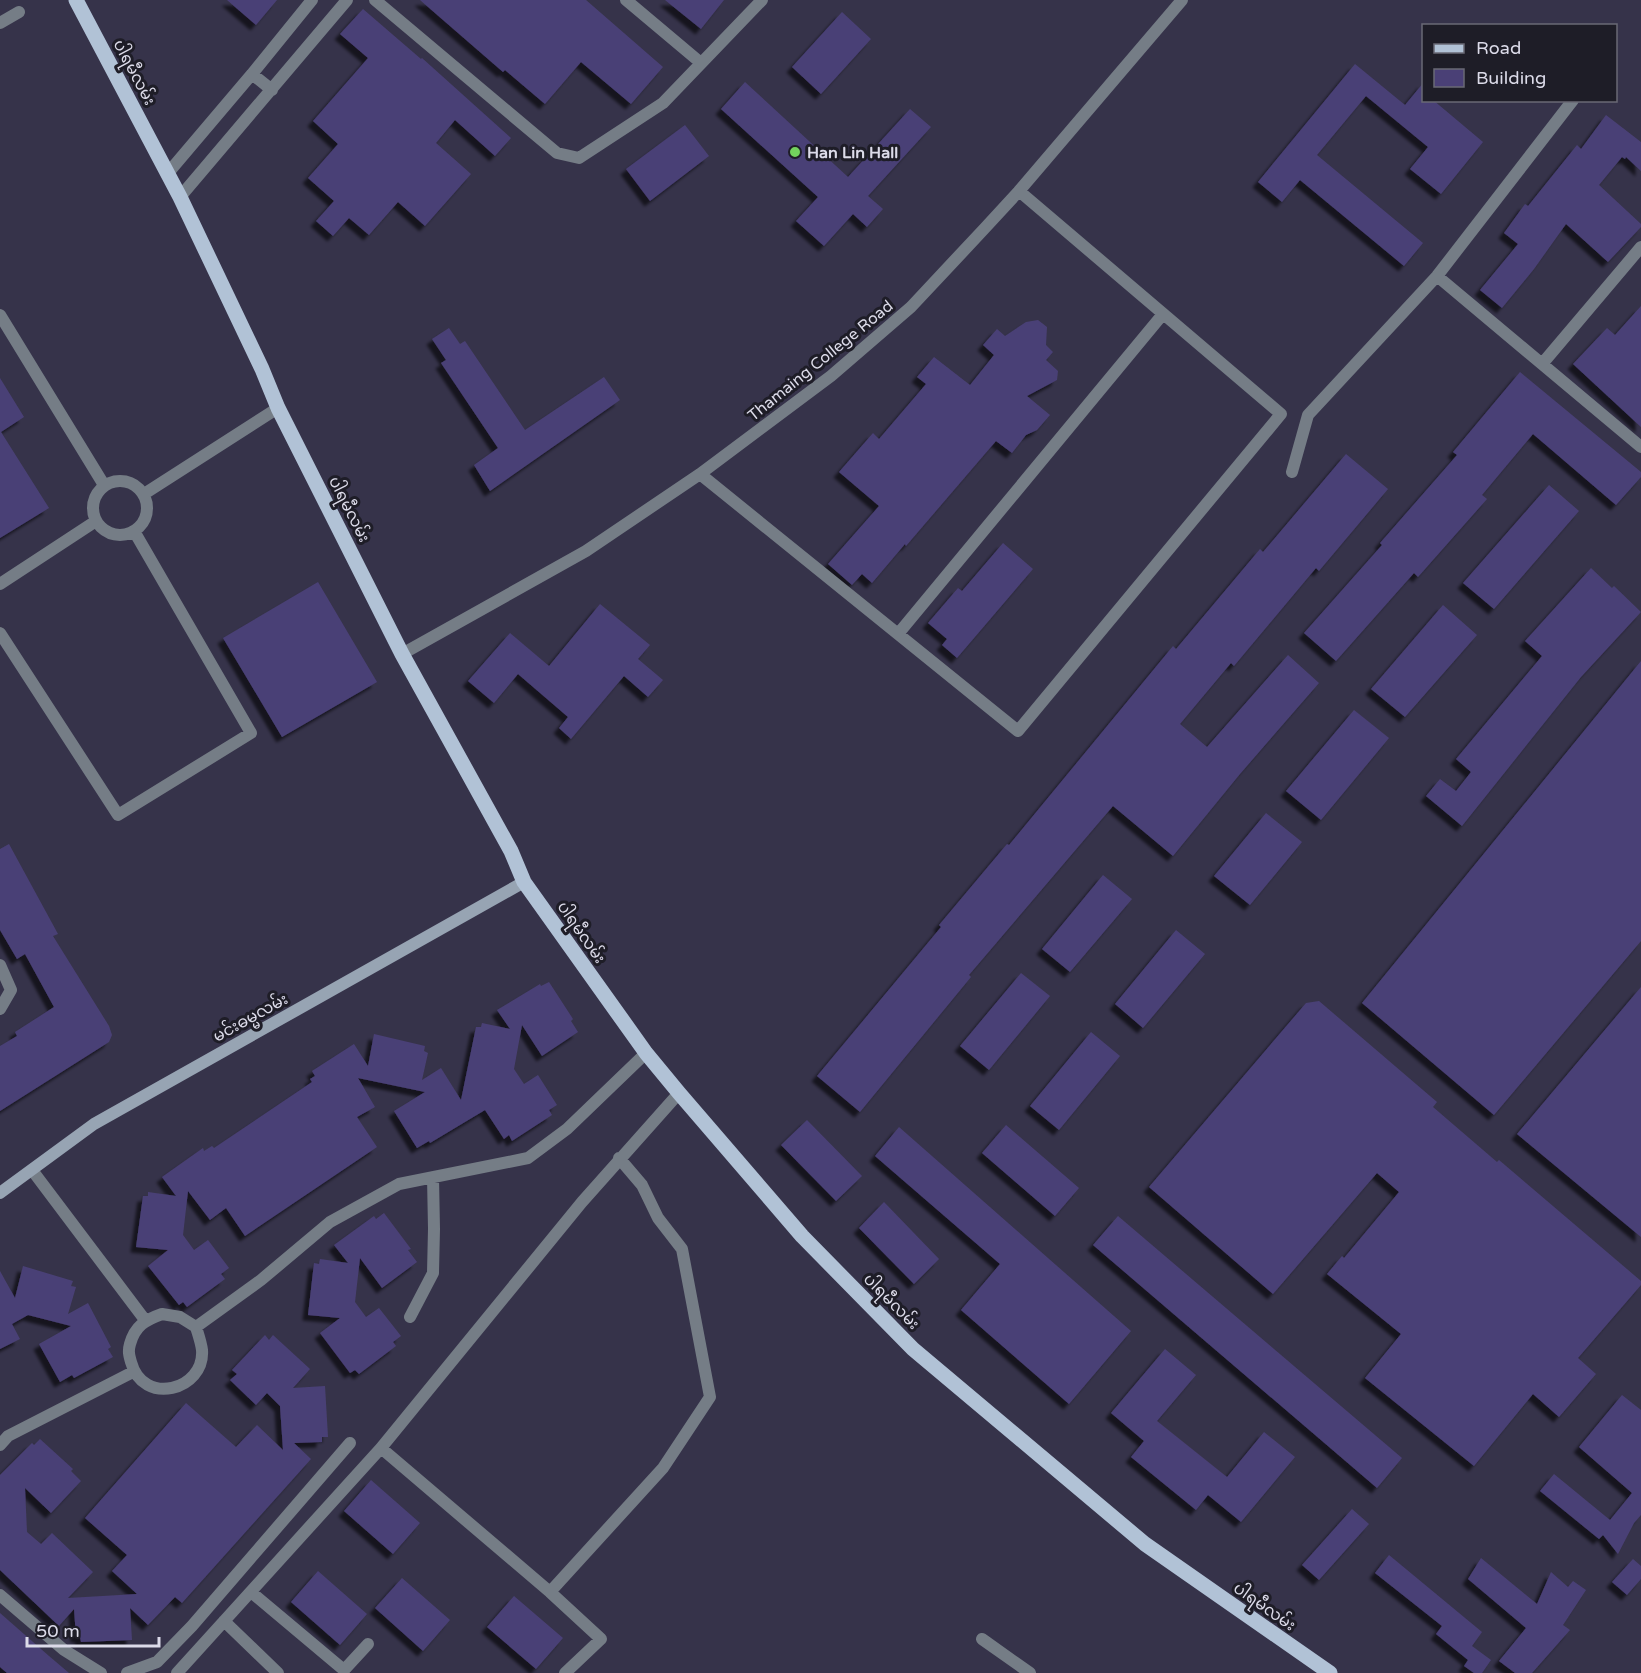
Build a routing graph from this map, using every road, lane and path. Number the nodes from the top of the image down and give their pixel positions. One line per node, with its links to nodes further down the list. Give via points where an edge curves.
1 (76, 0): 14 (main road, ပါရမီလမ်း)
2 (312, 0): 11 (street)
3 (347, 0): 12 (street)
4 (375, 0): 10 (street, via 557,153 579,158 663,102)
5 (626, 0): 10 (street)
6 (762, 0): 10 (street)
7 (1182, 0): 15 (street, Thamaing College Road)
8 (19, 12): 9 (street)
9 (0, 23)
10 (701, 63)
11 (252, 74): 12 (street); 14 (street)
12 (272, 90): 16 (street)
13 (1571, 102): 18 (street)
14 (168, 173): 16 (main road, ပါရမီလမ်း)
15 (1019, 191): 19 (street); 25 (street, Thamaing College Road, via 911,307 795,405)
16 (180, 197): 22 (main road, ပါရမီလမ်း)
17 (1641, 247): 21 (street)
18 (1437, 276): 21 (street); 24 (street, via 1308,415)
19 (1163, 314): 32 (street); 32 (street, via 1281,414 1018,731)
20 (0, 315): 26 (street)
21 (1542, 364): 23 (street)
22 (278, 408): 27 (street); 33 (main road, ပါရမီလမ်း)
23 (1641, 447)
24 (1292, 472)
25 (700, 474): 32 (street); 33 (street, Thamaing College Road, via 586,551)
26 (104, 485): 27 (street, via 124,480); 28 (street, via 92,505)
27 (144, 494): 29 (street, via 146,517)
28 (96, 521): 29 (street, via 109,533); 30 (street)
29 (134, 531): 31 (street, via 251,733 118,815)
30 (0, 584)
31 (0, 633)
32 (898, 634)
33 (402, 654): 34 (main road, ပါရမီလမ်း, via 511,851)
34 (524, 882): 37 (main road, ပါရမီလမ်း); 40 (main road, မင်းဓမ္မလမ်း, via 94,1124)
35 (0, 965): 36 (street, via 11,990)
36 (0, 1010)
37 (646, 1053): 38 (main road, ပါရမီလမ်း); 41 (street, via 567,1129 528,1158)
38 (679, 1093): 39 (street); 62 (main road, ပါရမီလမ်း, via 802,1236 913,1348 1145,1544)
39 (619, 1158): 49 (street); 51 (street, via 642,1185 658,1218 682,1249 710,1398 663,1468)
40 (32, 1170): 42 (main road, မင်းဓမ္မလမ်း); 44 (street)
41 (433, 1177): 43 (street, via 433,1273); 45 (street, via 399,1184 330,1222 261,1280)
42 (0, 1193)
43 (410, 1317)
44 (145, 1320): 45 (street, via 162,1314 180,1317); 46 (street, via 133,1333 128,1351)
45 (196, 1327): 46 (street, via 202,1351 196,1374 180,1386 160,1389 144,1383)
46 (133, 1372): 48 (street, via 8,1436)
47 (350, 1443): 57 (street, via 158,1662)
48 (0, 1445)
49 (381, 1448): 50 (street); 51 (street)
50 (251, 1592): 53 (street); 55 (street, via 344,1670)
51 (550, 1592): 60 (street, via 601,1639)
52 (0, 1595): 56 (street, via 64,1650)
53 (224, 1622): 58 (street); 59 (street)
54 (982, 1639): 61 (street)
55 (368, 1644)
56 (101, 1673)
57 (127, 1673)
58 (177, 1673)
59 (278, 1673)
60 (566, 1673)
61 (1030, 1673)
62 (1330, 1673)

